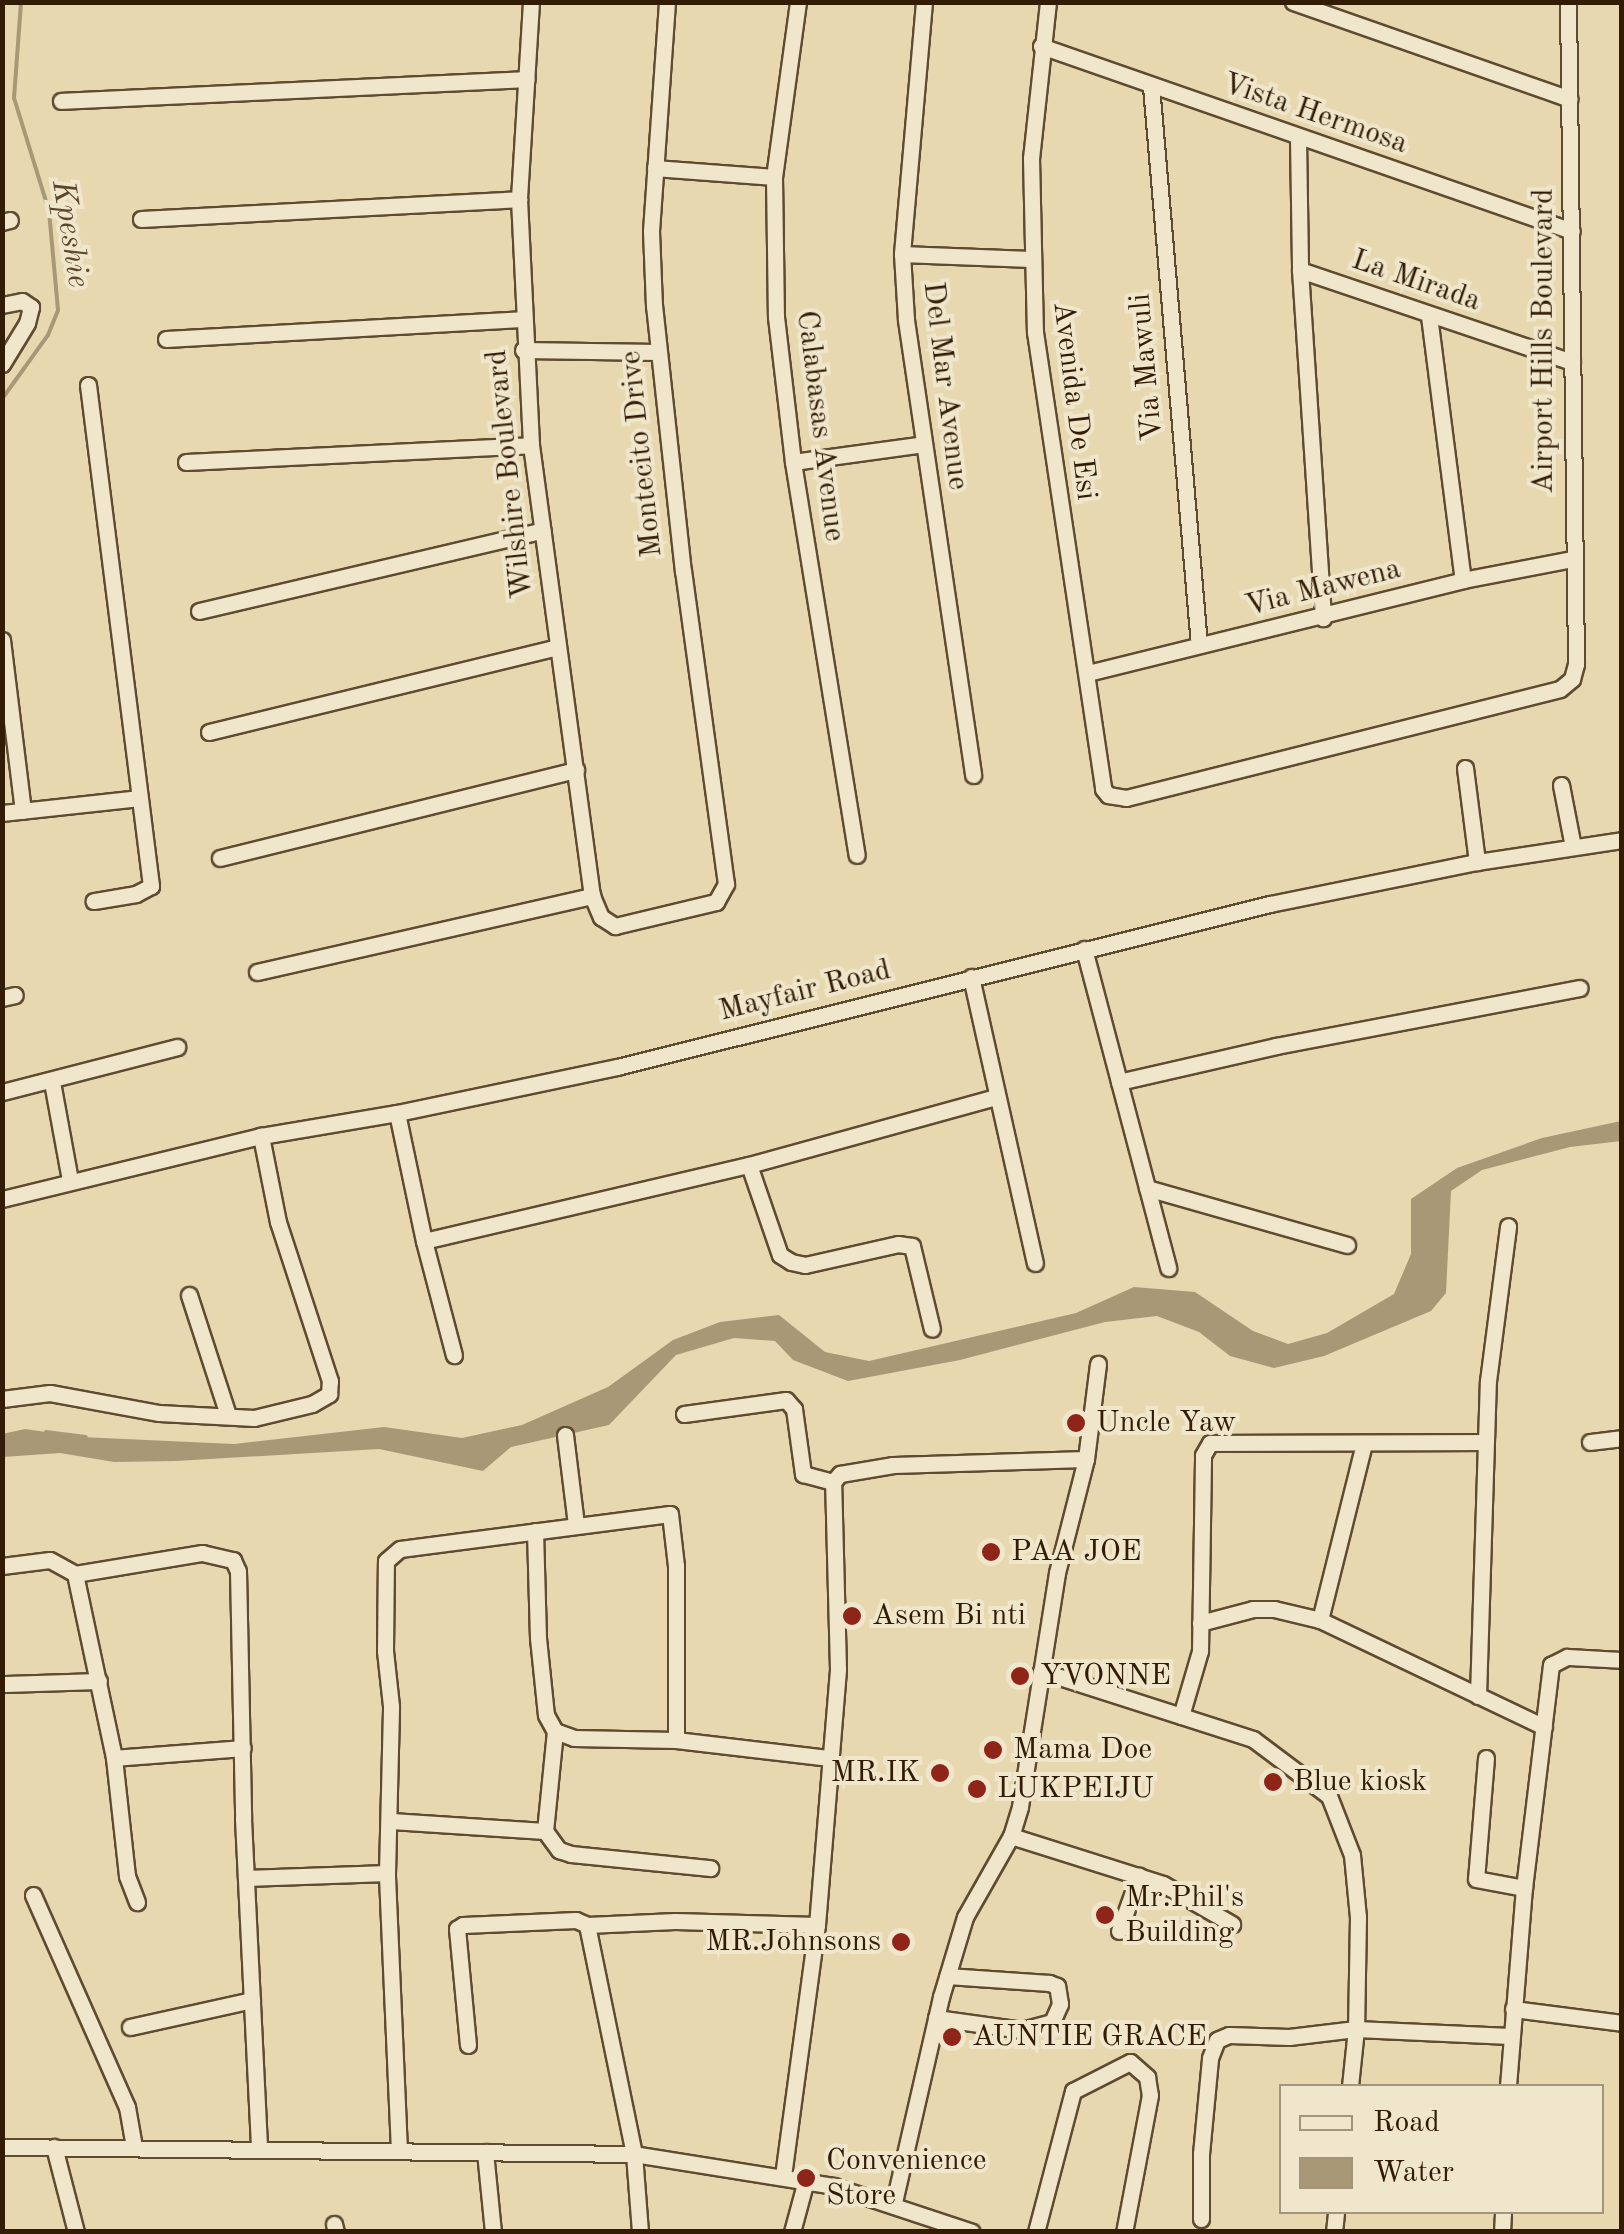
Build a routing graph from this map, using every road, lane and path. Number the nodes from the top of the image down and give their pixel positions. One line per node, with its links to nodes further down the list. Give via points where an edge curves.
1 (531, 2): 9 (street, Wilshire Boulevard)
2 (667, 2): 14 (street, Montecito Drive)
3 (798, 2): 15 (street, Calabasas Avenue)
4 (924, 2): 19 (street, Del Mar Avenue)
5 (1048, 2): 8 (street, Avenida De Esi)
6 (1293, 2): 11 (street)
7 (1568, 2): 11 (street, Airport Hills Boulevard)
8 (1041, 46): 10 (street, Vista Hermosa); 20 (street, Avenida De Esi)
9 (526, 80): 12 (street); 16 (street, Wilshire Boulevard)
10 (1151, 86): 13 (street, Vista Hermosa); 41 (street, Via Mawuli)
11 (1570, 99): 18 (street, Airport Hills Boulevard)
12 (62, 101)
13 (1298, 138): 18 (street, Vista Hermosa); 21 (street)
14 (655, 168): 15 (street); 27 (street, Montecito Drive, via 651,231)
15 (774, 177): 34 (street, Calabasas Avenue, via 776,317)
16 (519, 198): 17 (street); 24 (street, Wilshire Boulevard)
17 (140, 219)
18 (1572, 230): 28 (street, Airport Hills Boulevard)
19 (902, 254): 20 (street); 31 (street, Del Mar Avenue)
20 (1030, 259): 43 (street, Avenida De Esi, via 1044,408)
21 (1300, 270): 23 (street, La Mirada); 39 (street)
22 (2, 305): 29 (street, via 22,300 30,306)
23 (1429, 316): 28 (street, La Mirada); 37 (street)
24 (521, 319): 25 (street); 26 (street, Wilshire Boulevard)
25 (166, 339)
26 (523, 350): 27 (street); 32 (street, Wilshire Boulevard)
27 (658, 352): 58 (street, Montecito Drive, via 726,884 716,902 615,926 601,917)
28 (1572, 362): 36 (street, Airport Hills Boulevard)
29 (2, 364)
30 (88, 386): 49 (street)
31 (924, 444): 34 (street); 47 (street, Del Mar Avenue)
32 (531, 446): 33 (street); 35 (street, Wilshire Boulevard)
33 (186, 462)
34 (793, 462): 55 (street, Calabasas Avenue)
35 (543, 530): 38 (street); 42 (street, Wilshire Boulevard)
36 (1572, 560): 37 (street, Via Mawena); 50 (street, Airport Hills Boulevard, via 1576,664 1560,689)
37 (1463, 580): 39 (street, Via Mawena)
38 (199, 611)
39 (1323, 618): 41 (street, Via Mawena)
40 (2, 640): 51 (street)
41 (1199, 645): 43 (street, Via Mawena)
42 (558, 647): 44 (street); 46 (street, Wilshire Boulevard)
43 (1088, 673): 50 (street, Avenida De Esi, via 1103,789)
44 (209, 732)
45 (1465, 768): 57 (street)
46 (576, 770): 56 (street); 58 (street, Wilshire Boulevard)
47 (974, 775)
48 (1561, 785): 54 (street)
49 (139, 798): 51 (street); 59 (street, via 152,886)
50 (1116, 798)
51 (22, 811): 52 (street)
52 (2, 813)
53 (1622, 840): 54 (street, Mayfair Road)
54 (1573, 847): 57 (street, Mayfair Road)
55 (857, 855)
56 (220, 858)
57 (1477, 862): 60 (street, Mayfair Road)
58 (592, 896): 61 (street)
59 (94, 901)
60 (1084, 949): 62 (street, Mayfair Road); 66 (street)
61 (257, 972)
62 (971, 977): 68 (street); 69 (street, Mayfair Road, via 618,1067)
63 (1579, 988): 66 (street)
64 (176, 1048): 65 (street)
65 (52, 1082): 67 (street); 72 (street)
66 (1118, 1082): 73 (street)
67 (2, 1092)
68 (996, 1096): 71 (street); 78 (street)
69 (397, 1114): 70 (street, Mayfair Road); 76 (street)
70 (262, 1136): 72 (street, Mayfair Road); 86 (street, via 278,1222 330,1394 274,1416)
71 (748, 1164): 76 (street); 81 (street, via 780,1255 791,1262 912,1246)
72 (70, 1180): 74 (street, Mayfair Road)
73 (1148, 1188): 77 (street); 79 (street)
74 (2, 1199)
75 (1508, 1226): 89 (street)
76 (424, 1241): 82 (street)
77 (1348, 1245)
78 (1035, 1263)
79 (1168, 1268)
80 (189, 1295): 86 (street)
81 (932, 1329)
82 (454, 1355)
83 (1098, 1364): 92 (street)
84 (2, 1398): 86 (street, via 50,1393 158,1412)
85 (684, 1414): 93 (street, via 786,1400 794,1409 803,1474)
86 (228, 1415)
87 (565, 1435): 94 (street)
88 (1622, 1438): 90 (street)
89 (1485, 1442): 91 (street); 104 (street)
90 (1590, 1442)
91 (1364, 1443): 98 (street); 99 (street, via 1210,1443 1204,1455)
92 (1086, 1459): 93 (street, via 893,1465 840,1474); 101 (street)
93 (833, 1482): 113 (street, via 838,1669)
94 (576, 1524): 95 (street); 109 (street, via 670,1514)
95 (535, 1531): 107 (street, via 538,1638 546,1715); 115 (street, via 400,1549 386,1561)
96 (2, 1566): 97 (street, via 50,1560)
97 (75, 1574): 102 (street); 110 (street, via 202,1553 233,1560 240,1581)
98 (1320, 1620): 99 (street, via 1253,1609); 104 (street)
99 (1200, 1623): 105 (street, via 1200,1650)
100 (1622, 1660): 106 (street, via 1556,1659)
101 (1041, 1671): 105 (street); 117 (street)
102 (99, 1681): 103 (street); 112 (street)
103 (2, 1684)
104 (1478, 1696): 106 (street)
105 (1181, 1716): 135 (street, via 1253,1740 1329,1796 1352,1855)
106 (1544, 1727): 122 (street)
107 (554, 1731): 108 (street); 111 (street)
108 (574, 1738): 109 (street); 111 (street)
109 (676, 1740): 113 (street)
110 (243, 1748): 112 (street); 121 (street)
111 (555, 1753): 116 (street)
112 (114, 1758): 124 (street, via 127,1876)
113 (830, 1758): 127 (street)
114 (1486, 1758): 122 (street, via 1476,1879)
115 (390, 1820): 116 (street); 119 (street)
116 (546, 1831): 118 (street, via 559,1850 572,1854)
117 (1011, 1836): 120 (street); 129 (street, via 964,1918)
118 (710, 1868)
119 (387, 1873): 121 (street); 144 (street)
120 (1139, 1875): 125 (street); 128 (street)
121 (246, 1878): 130 (street)
122 (1524, 1888): 131 (street)
123 (32, 1895): 140 (street, via 127,2107)
124 (137, 1902)
125 (1232, 1924)
126 (588, 1926): 127 (street); 137 (street, via 576,1920 457,1929); 146 (street)
127 (817, 1926): 147 (street)
128 (1118, 1931)
129 (947, 1976): 132 (street); 132 (street, via 1049,1982 1057,1986 1060,2004 1052,2022 1022,2030)
130 (252, 2000): 134 (street); 143 (street)
131 (1513, 2009): 133 (street); 136 (street)
132 (936, 2018): 149 (street)
133 (1622, 2023)
134 (130, 2027)
135 (1356, 2029): 136 (street); 138 (street); 150 (street, via 1217,2040 1201,2154)
136 (1510, 2036): 139 (street)
137 (468, 2045)
138 (1350, 2084)
139 (1508, 2084)
140 (134, 2146): 141 (street); 143 (street)
141 (54, 2147): 142 (street); 151 (street)
142 (2, 2148)
143 (259, 2148): 144 (street)
144 (399, 2151): 145 (street)
145 (485, 2152): 146 (street); 152 (street)
146 (634, 2154): 147 (street); 153 (street)
147 (783, 2176): 148 (street)
148 (806, 2180): 149 (street); 154 (street)
149 (893, 2206): 155 (street)
150 (1201, 2219)
151 (76, 2232)
152 (493, 2232)
153 (640, 2232)
154 (792, 2232)
155 (972, 2232)
156 (1036, 2232): 157 (street, via 1068,2100 1081,2086 1130,2062 1147,2077 1150,2095)
157 (1124, 2232)

